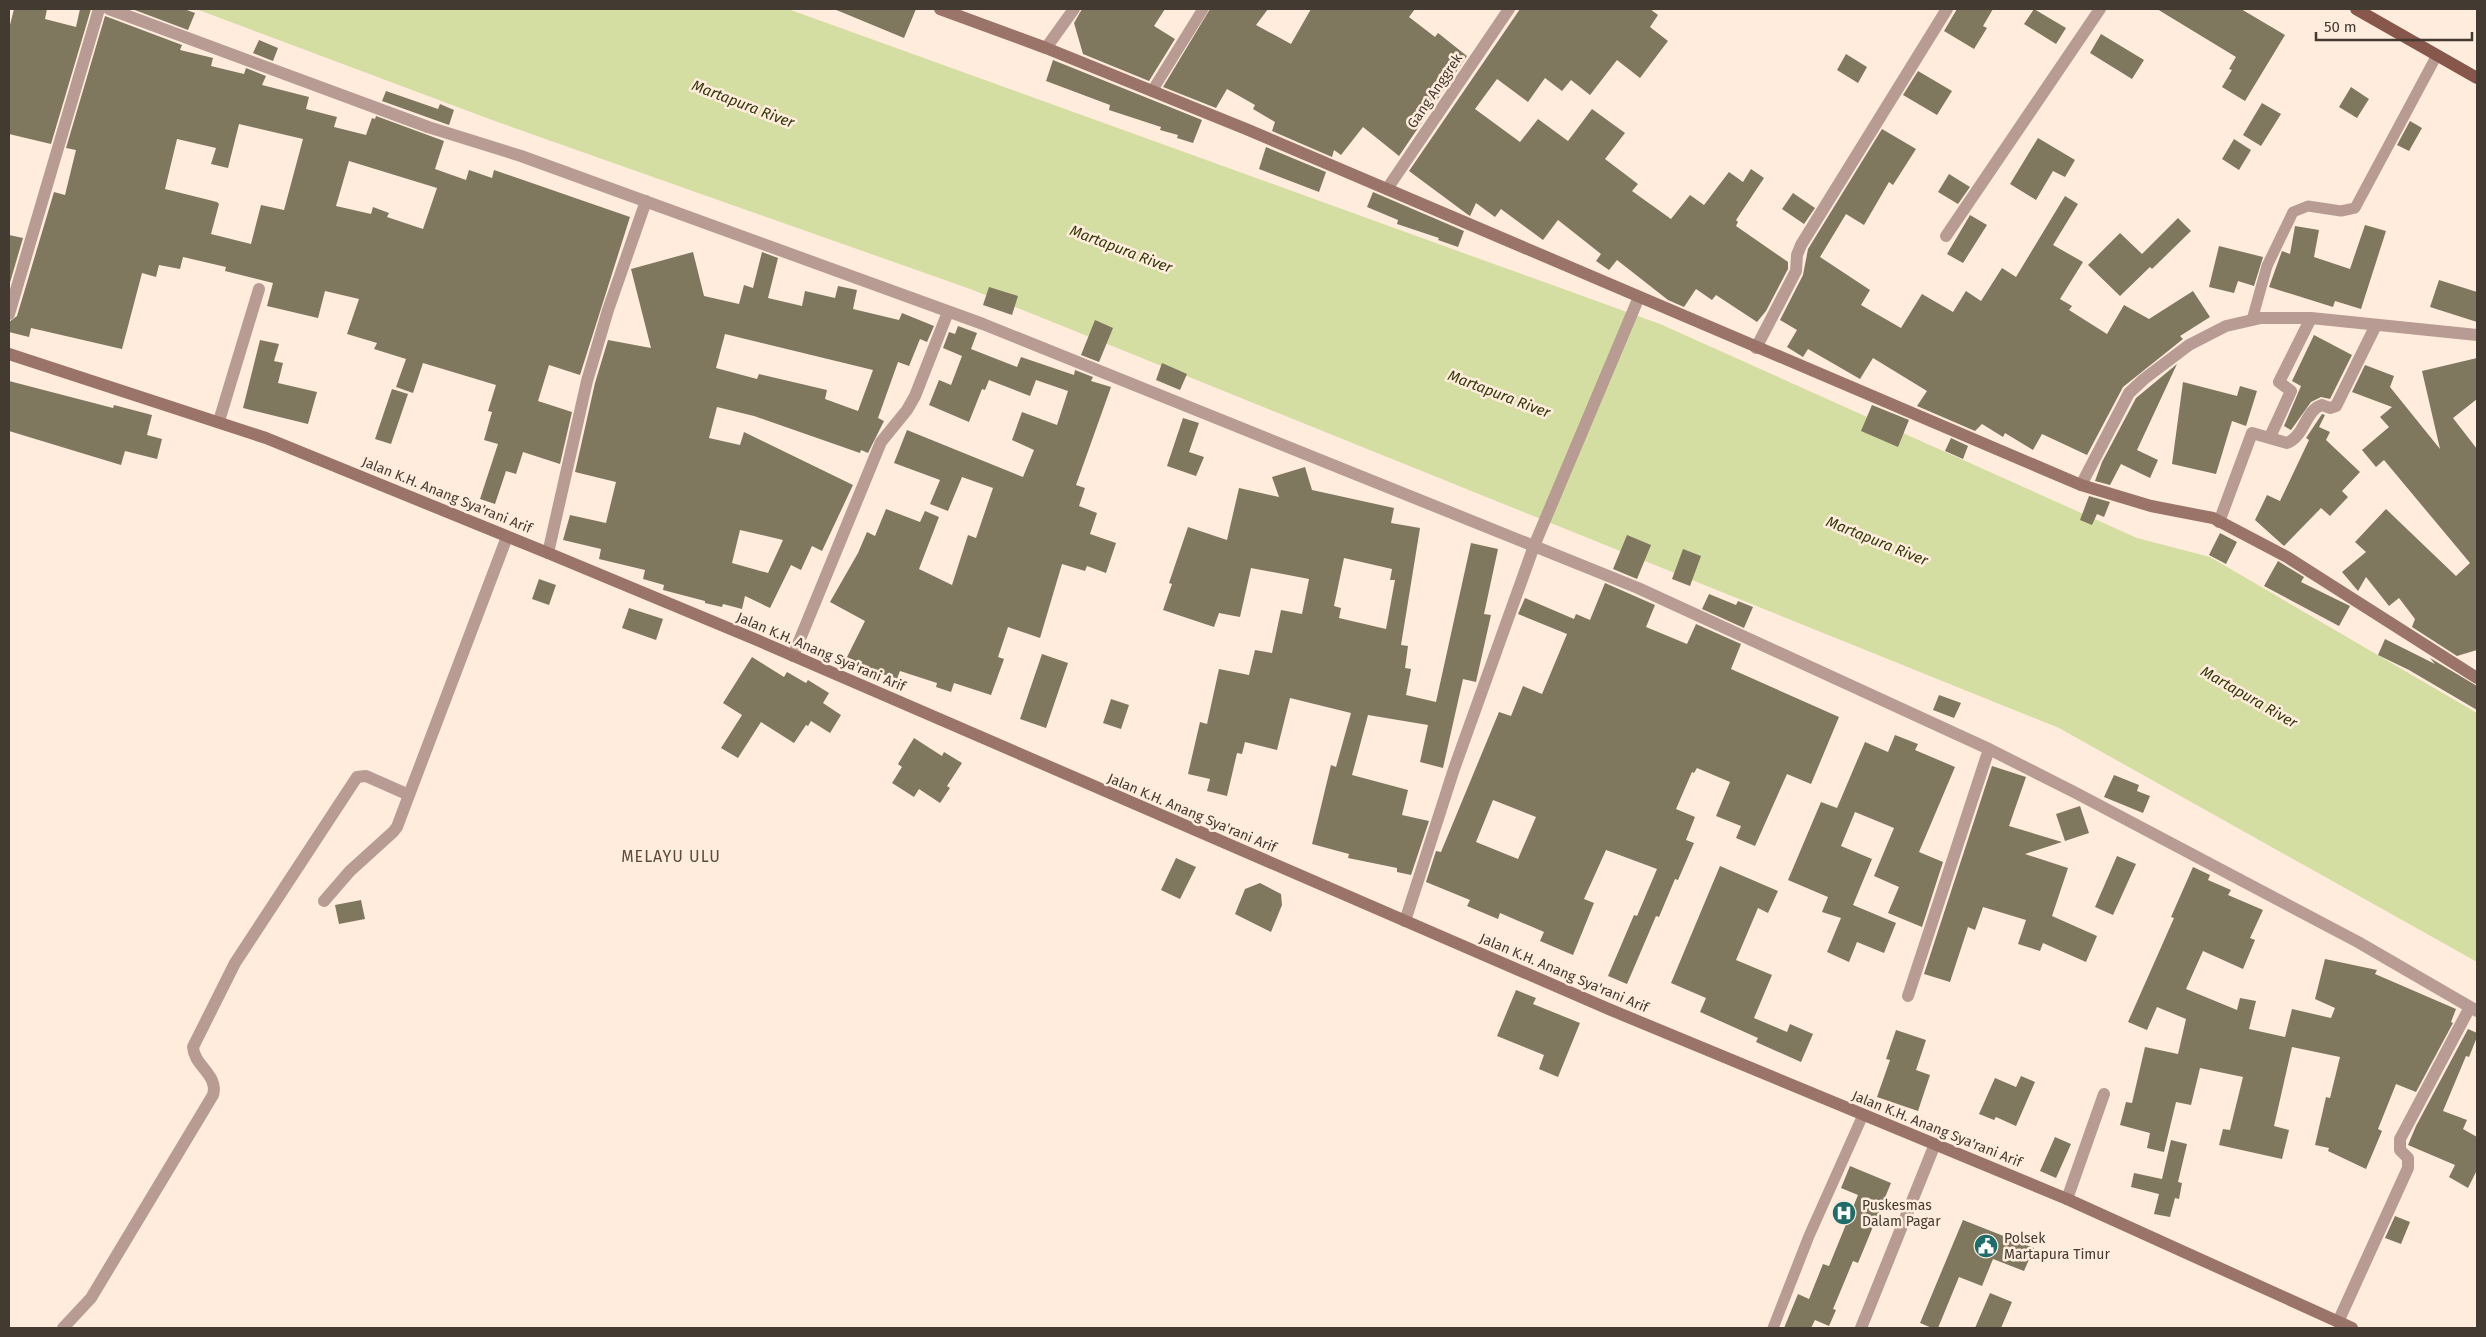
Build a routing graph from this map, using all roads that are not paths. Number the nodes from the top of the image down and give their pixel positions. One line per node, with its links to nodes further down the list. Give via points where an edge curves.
1 (98, 9): 20 (street)
2 (109, 9): 15 (street, via 428,127)
3 (940, 9): 10 (street)
4 (1074, 9): 10 (street)
5 (1203, 9): 13 (lane)
6 (1508, 9): 14 (street, Gang Anggrek)
7 (1947, 9): 25 (street, via 1800,246 1796,271)
8 (2100, 9): 16 (street)
9 (2356, 9): 11 (main road)
10 (1046, 48): 13 (street)
11 (2437, 56): 12 (main road); 22 (lane, via 2355,208 2342,211 2308,206 2293,212 2267,266)
12 (2477, 78)
13 (1152, 91): 14 (street)
14 (1387, 189): 18 (street)
15 (646, 201): 19 (street); 33 (street, via 586,381)
16 (1946, 236)
17 (259, 288): 27 (street)
18 (1639, 297): 25 (street); 32 (street)
19 (948, 312): 32 (street); 34 (street, via 907,410 881,442)
20 (9, 314)
21 (2311, 318): 22 (street); 23 (street); 28 (street, via 2279,382 2291,391)
22 (2252, 320): 29 (street, via 2226,326 2204,337 2144,378 2129,393)
23 (2376, 325): 24 (street); 28 (street, via 2336,406 2315,408 2292,441)
24 (2477, 336)
25 (1756, 348): 29 (street)
26 (9, 354): 27 (street, Jalan K.H. Anang Sya'rani Arif)
27 (219, 421): 31 (street, Jalan K.H. Anang Sya'rani Arif)
28 (2270, 437): 30 (street, via 2252,433)
29 (2081, 485): 30 (street, via 2151,506)
30 (2216, 520): 35 (street, via 2287,556)
31 (507, 537): 33 (street, Jalan K.H. Anang Sya'rani Arif); 37 (street)
32 (1534, 546): 36 (street, via 1647,592); 39 (street, via 1454,769)
33 (548, 553): 34 (street, Jalan K.H. Anang Sya'rani Arif)
34 (793, 656): 39 (street, Jalan K.H. Anang Sya'rani Arif)
35 (2477, 678)
36 (1988, 749): 40 (street); 41 (street, via 2178,845)
37 (409, 795): 38 (street, via 397,827 350,871); 47 (street, via 366,776 357,777 235,963 193,1048 199,1065 213,1083 212,1095 91,1298)
38 (324, 901)
39 (1405, 921): 43 (street, Jalan K.H. Anang Sya'rani Arif)
40 (1908, 996)
41 (2474, 1009): 46 (street, via 2400,1139 2400,1150 2408,1158 2408,1168)
42 (2104, 1094): 45 (street)
43 (1863, 1115): 44 (street, Jalan K.H. Anang Sya'rani Arif); 48 (lane)
44 (1935, 1144): 45 (street, Jalan K.H. Anang Sya'rani Arif); 49 (street)
45 (2067, 1198): 46 (street, Jalan K.H. Anang Sya'rani Arif)
46 (2338, 1322): 50 (street, Jalan K.H. Anang Sya'rani Arif)
47 (62, 1328)
48 (1772, 1328)
49 (1861, 1328)
50 (2352, 1328)

